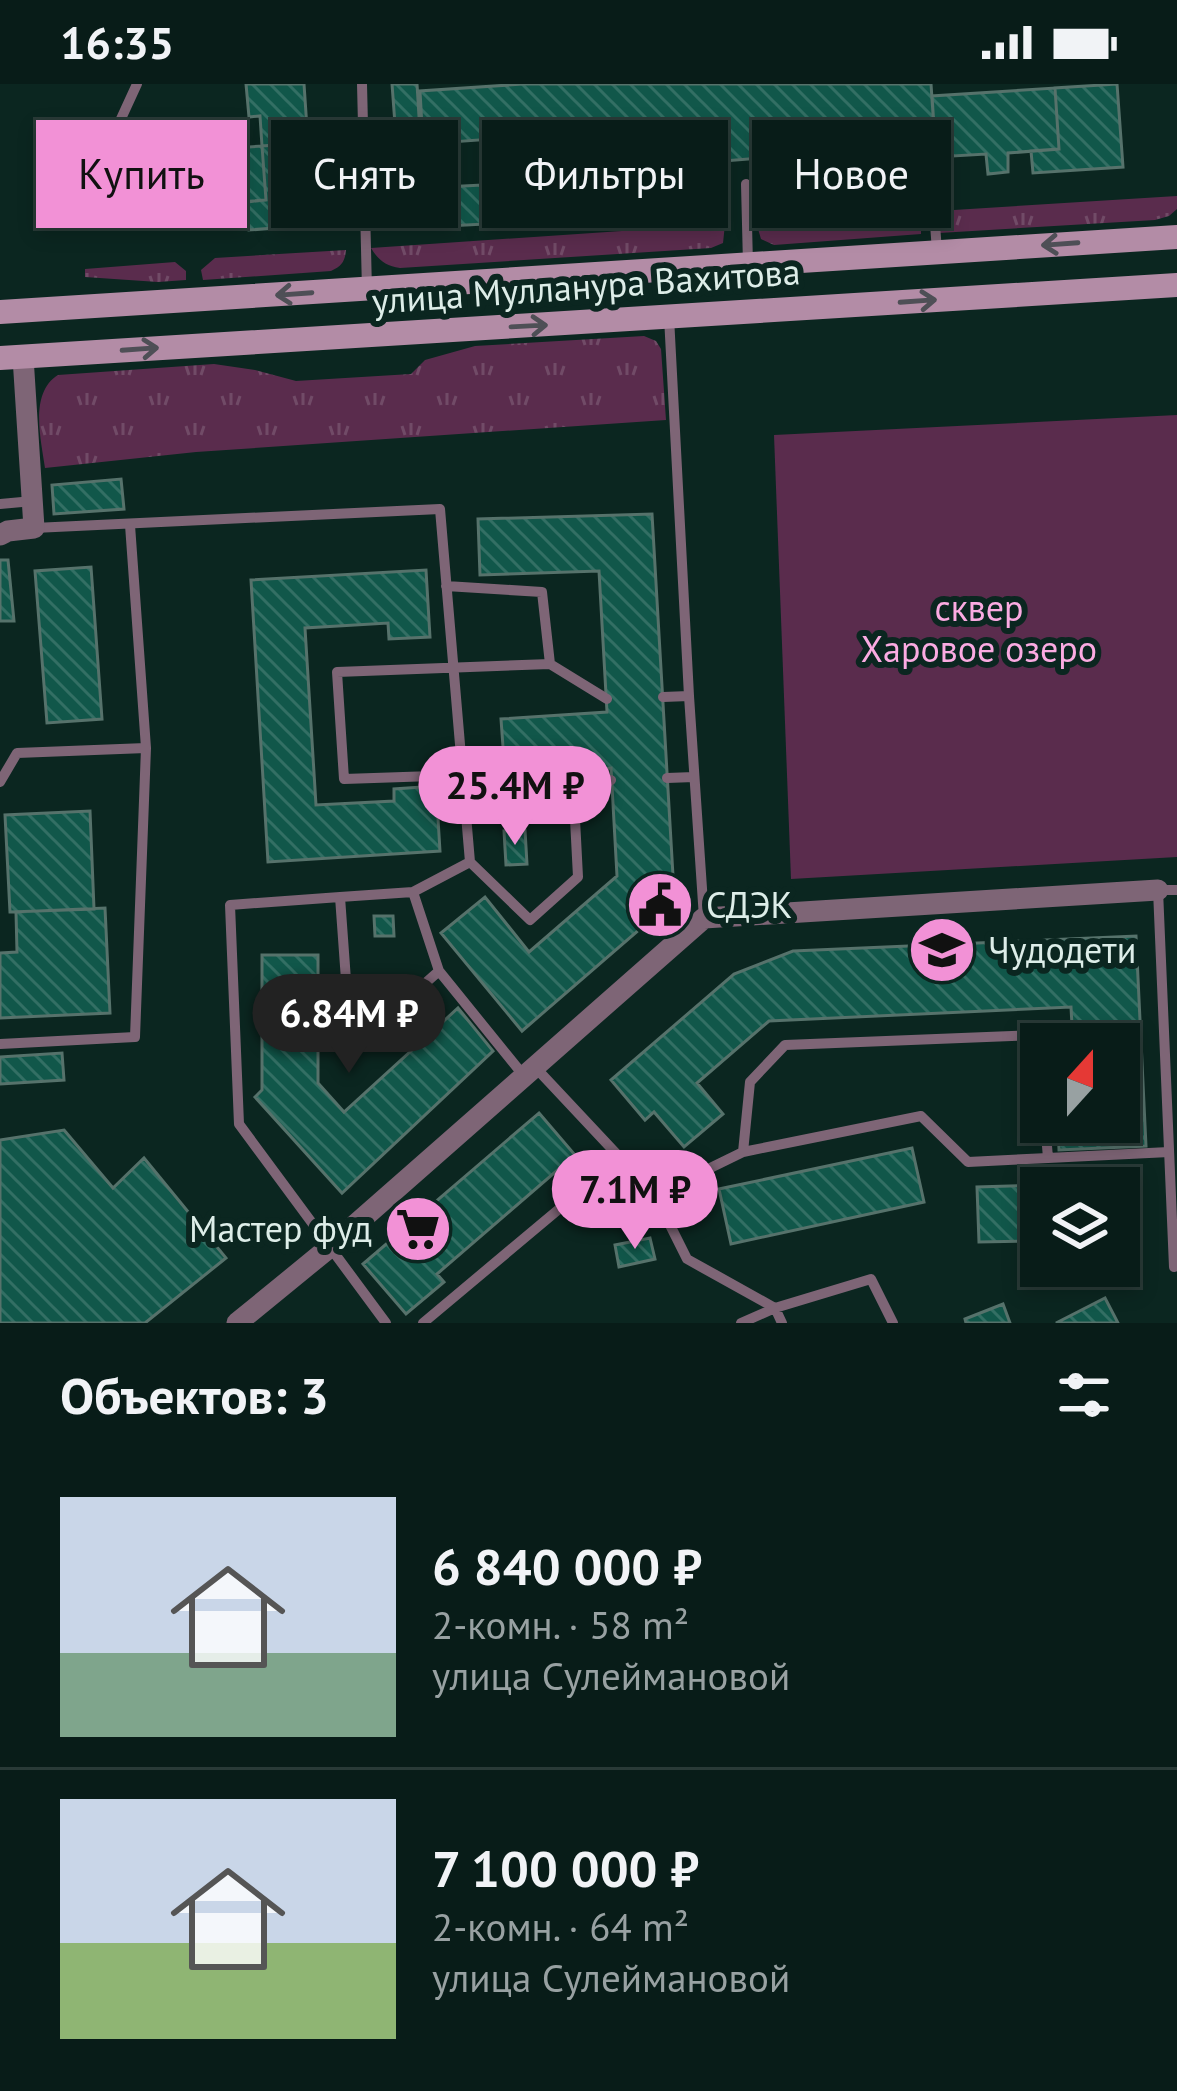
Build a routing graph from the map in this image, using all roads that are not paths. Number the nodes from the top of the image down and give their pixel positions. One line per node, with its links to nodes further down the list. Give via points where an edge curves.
1 (137, 84): 3 (lane)
2 (362, 84): 4 (lane)
3 (120, 120)
4 (362, 120)
5 (746, 184): 10 (lane)
6 (365, 228): 12 (lane)
7 (935, 228): 9 (lane)
8 (1177, 237): 9 (main road, улица Мулланура Вахитова, one-way to 9)
9 (937, 253): 10 (main road, улица Мулланура Вахитова)
10 (748, 265): 12 (main road, улица Мулланура Вахитова)
11 (1177, 285): 14 (main road, улица Мулланура Вахитова, one-way to 11)
12 (367, 290): 13 (main road, улица Мулланура Вахитова, one-way to 13)
13 (0, 312)
14 (669, 317): 15 (main road, улица Мулланура Вахитова, one-way to 14); 24 (lane)
15 (11, 357): 16 (street)
16 (32, 501): 17 (lane); 19 (street)
17 (0, 504)
18 (130, 525): 19 (lane); 21 (lane, via 440,509); 27 (lane)
19 (34, 528): 20 (street)
20 (4, 533)
21 (446, 585): 22 (lane, via 542,592); 23 (lane)
22 (550, 664): 23 (lane); 26 (lane)
23 (454, 666): 28 (lane); 28 (lane, via 337,672 344,779)
24 (688, 696): 25 (lane); 29 (lane)
25 (663, 697)
26 (607, 699)
27 (146, 748): 32 (lane, via 17,753); 40 (lane, via 135,1037)
28 (463, 775): 33 (lane)
29 (694, 777): 30 (lane); 37 (lane)
30 (667, 778)
31 (611, 780): 33 (lane, via 574,800 578,877 530,920)
32 (0, 782)
33 (470, 862): 35 (lane)
34 (1168, 890): 37 (street); 44 (lane)
35 (412, 892): 36 (lane); 38 (lane)
36 (340, 897): 38 (lane, via 352,1048); 48 (lane, via 230,905 239,1124)
37 (704, 918): 41 (street)
38 (439, 971): 41 (lane)
39 (1020, 1035): 43 (lane, via 785,1045 750,1082)
40 (0, 1044)
41 (530, 1072): 45 (lane); 48 (street)
42 (1047, 1143): 46 (lane)
43 (743, 1152): 46 (lane, via 921,1116 968,1162); 47 (lane)
44 (1169, 1152): 46 (lane); 49 (lane)
45 (620, 1158): 47 (lane); 53 (lane)
46 (1048, 1158)
47 (655, 1195): 50 (lane, via 687,1259)
48 (330, 1247): 51 (street); 52 (lane)
49 (1177, 1266)
50 (775, 1308): 54 (lane); 55 (lane); 56 (lane, via 872,1279)
51 (237, 1323)
52 (386, 1323)
53 (423, 1323)
54 (741, 1323)
55 (782, 1323)
56 (893, 1323)

